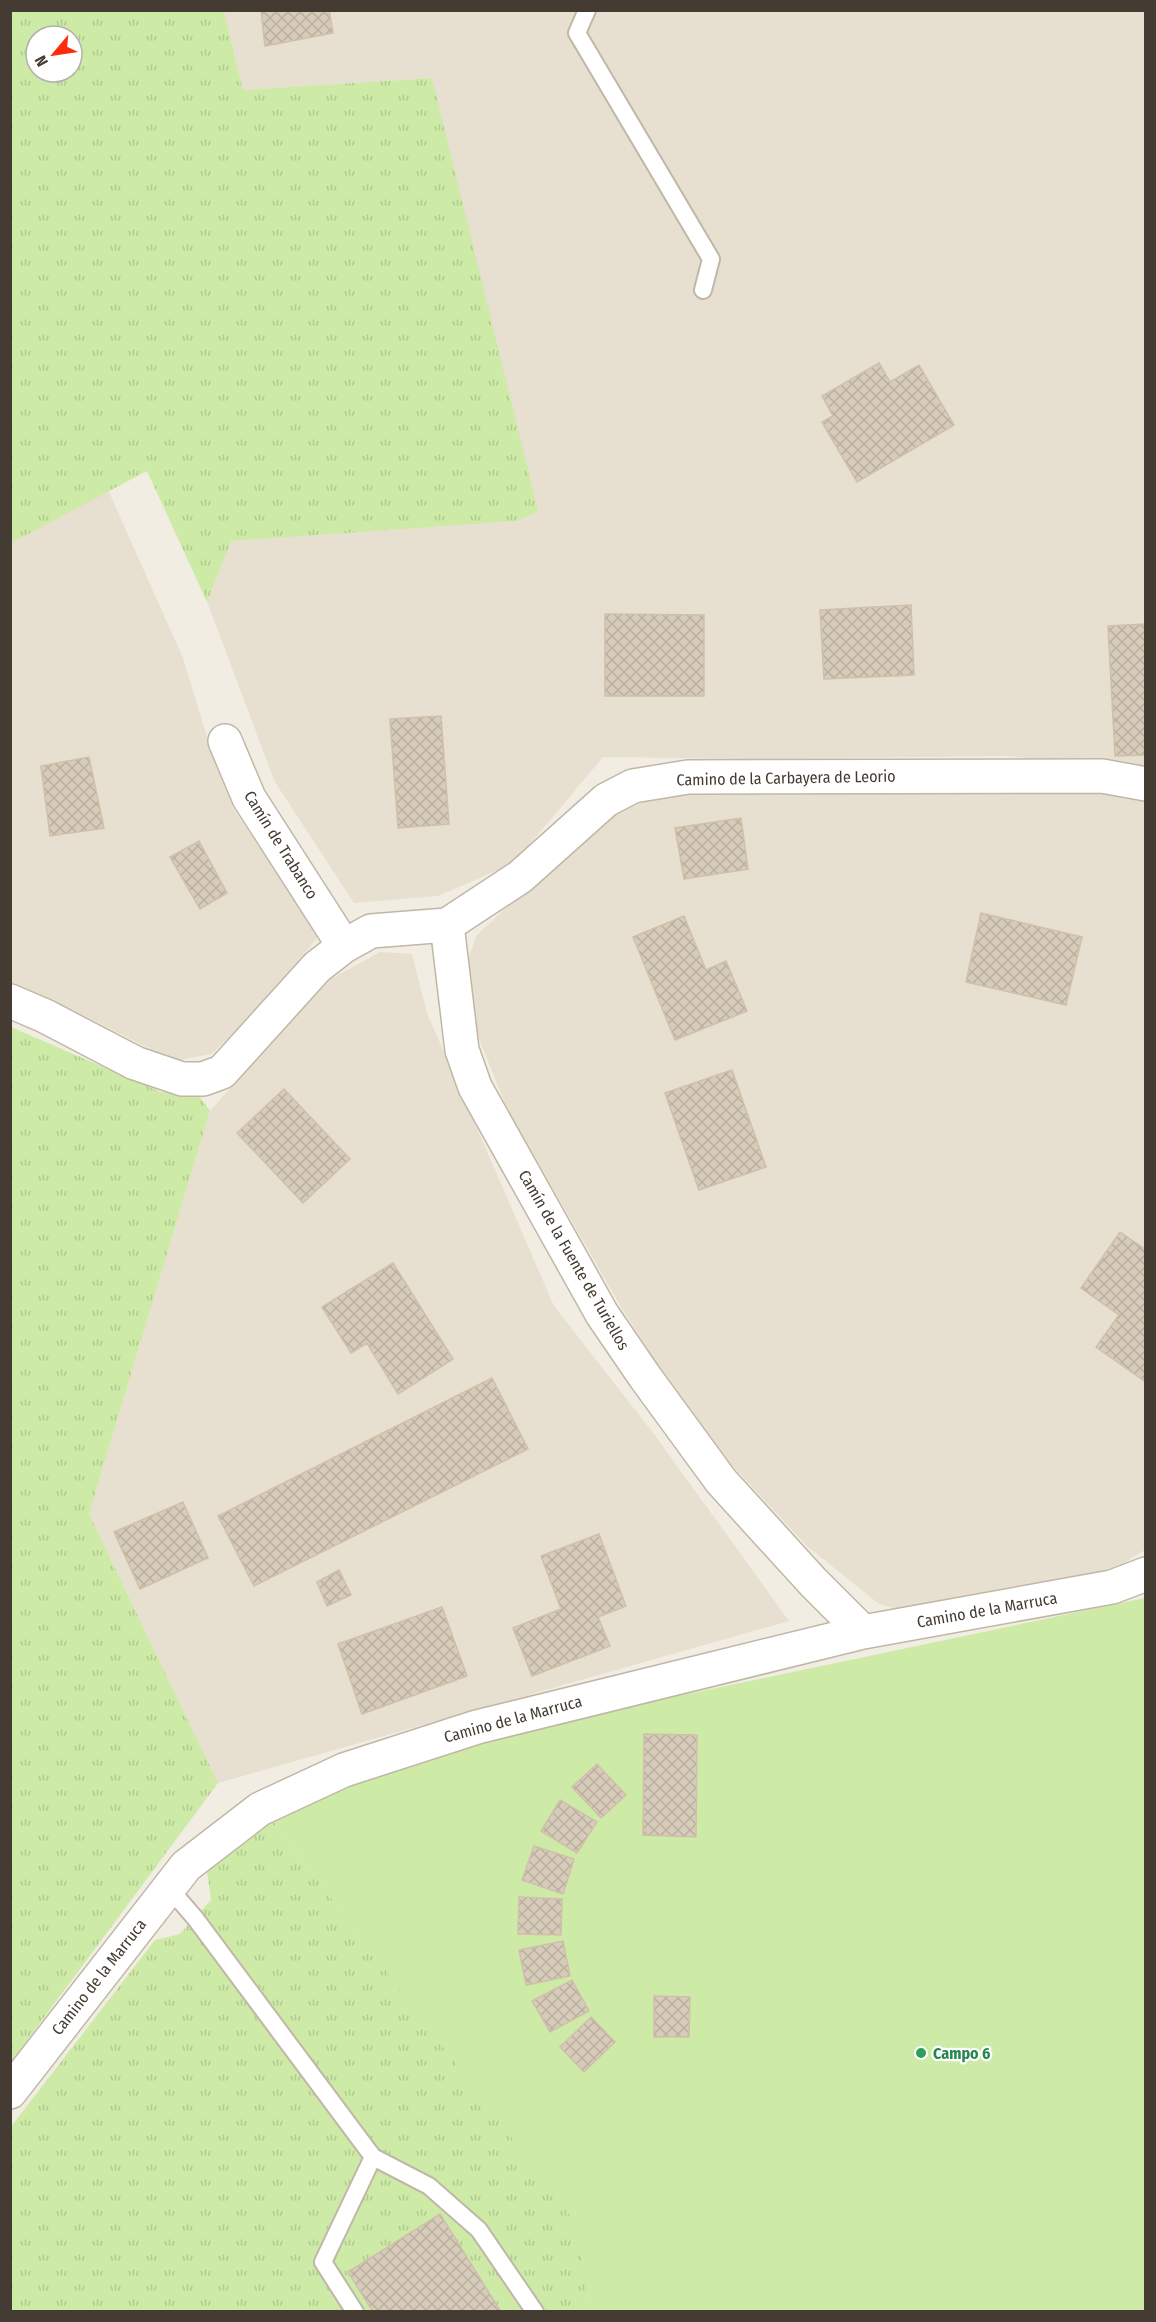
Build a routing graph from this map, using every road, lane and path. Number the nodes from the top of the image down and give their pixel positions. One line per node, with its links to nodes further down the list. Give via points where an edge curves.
1 (587, 10): 2 (lane, via 577,33 711,259)
2 (703, 290)
3 (225, 741): 6 (street, Camín de Trabanco, via 249,798)
4 (1146, 784): 5 (street, Camino de la Carbayera de Leorio, via 1102,776 688,777 633,786 606,800 520,877)
5 (447, 925): 6 (street, Camino de la Carbayera de Leorio, via 371,931); 9 (street, Camín de la Fuente de Turiellos, via 462,1050 476,1087 602,1314 721,1481)
6 (344, 946): 7 (street, Camino de la Carbayera de Leorio, via 316,967 222,1072 203,1079 182,1079 135,1063)
7 (10, 1001)
8 (1146, 1574): 9 (street, Camino de la Marruca, via 1112,1587)
9 (863, 1632): 10 (street, Camino de la Marruca, via 477,1727 344,1770 260,1809 186,1866)
10 (169, 1888): 11 (street, Camino de la Marruca); 12 (lane)
11 (10, 2092)
12 (374, 2157): 13 (lane, via 323,2262); 14 (lane, via 429,2186 479,2230)
13 (355, 2312)
14 (535, 2312)

